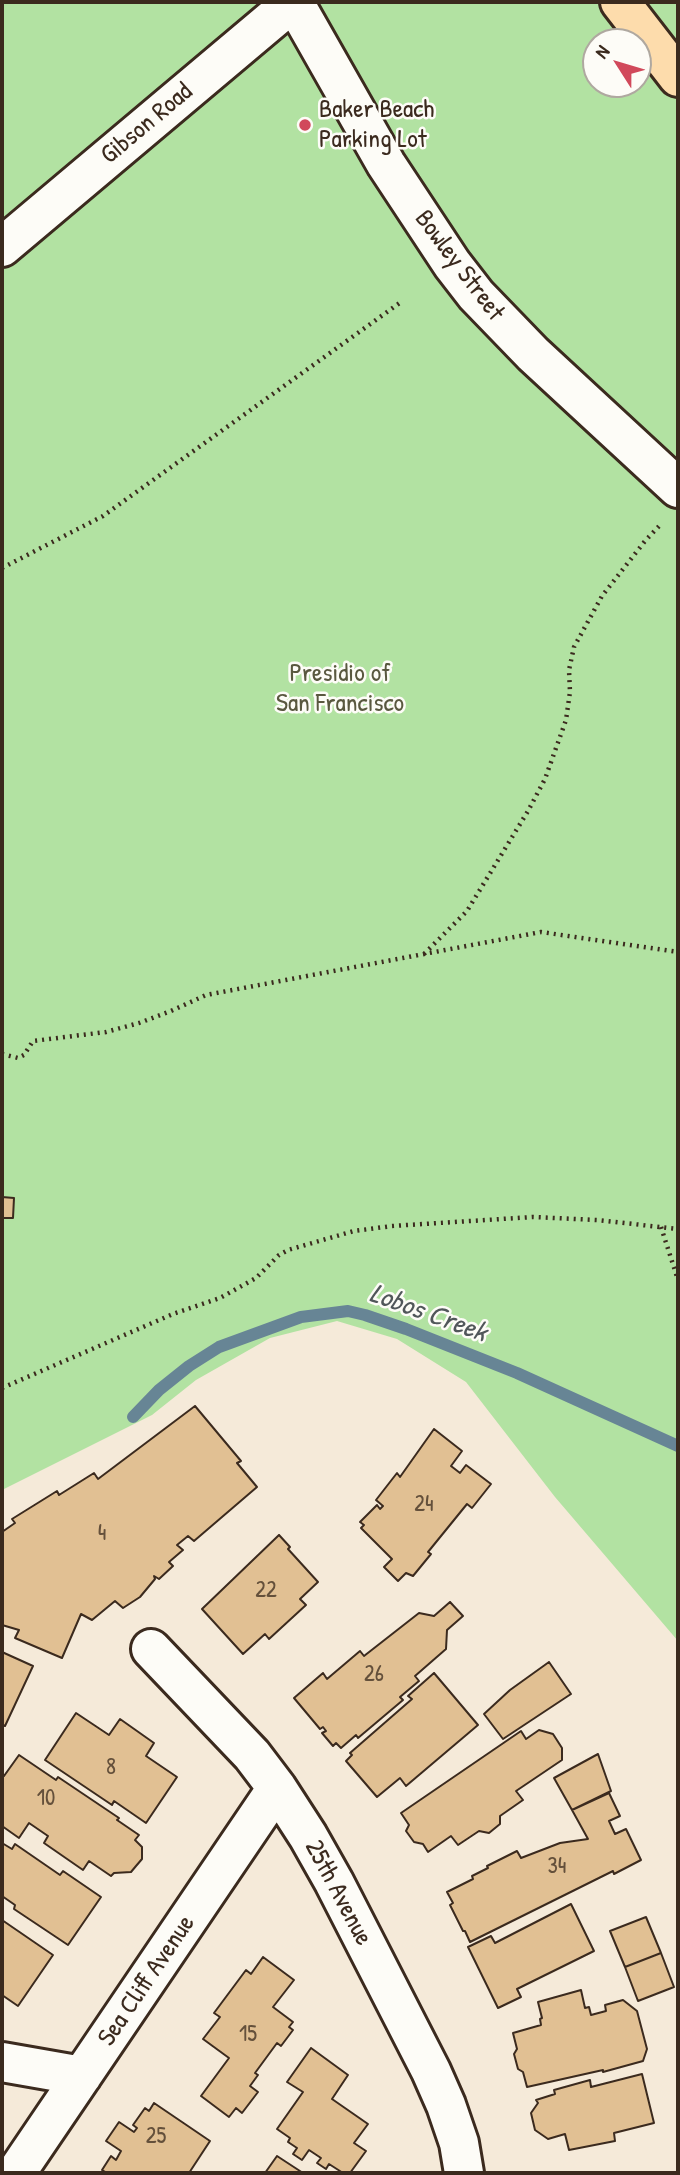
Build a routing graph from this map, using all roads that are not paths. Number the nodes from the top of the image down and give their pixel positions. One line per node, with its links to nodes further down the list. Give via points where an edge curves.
1 (293, 2): 4 (street, Gibson Road); 5 (street, Bowley Street, via 386,164 452,264 476,295)
2 (620, 2): 3 (main road)
3 (678, 77)
4 (2, 247)
5 (674, 502)
6 (151, 1649): 7 (street, 25th Avenue, via 252,1755)
7 (277, 1788): 9 (street, Sea Cliff Avenue); 11 (street, 25th Avenue, via 334,1882 431,2071 459,2143)
8 (2, 2062): 9 (street)
9 (82, 2076): 10 (street, Sea Cliff Avenue)
10 (16, 2173)
11 (464, 2173)

